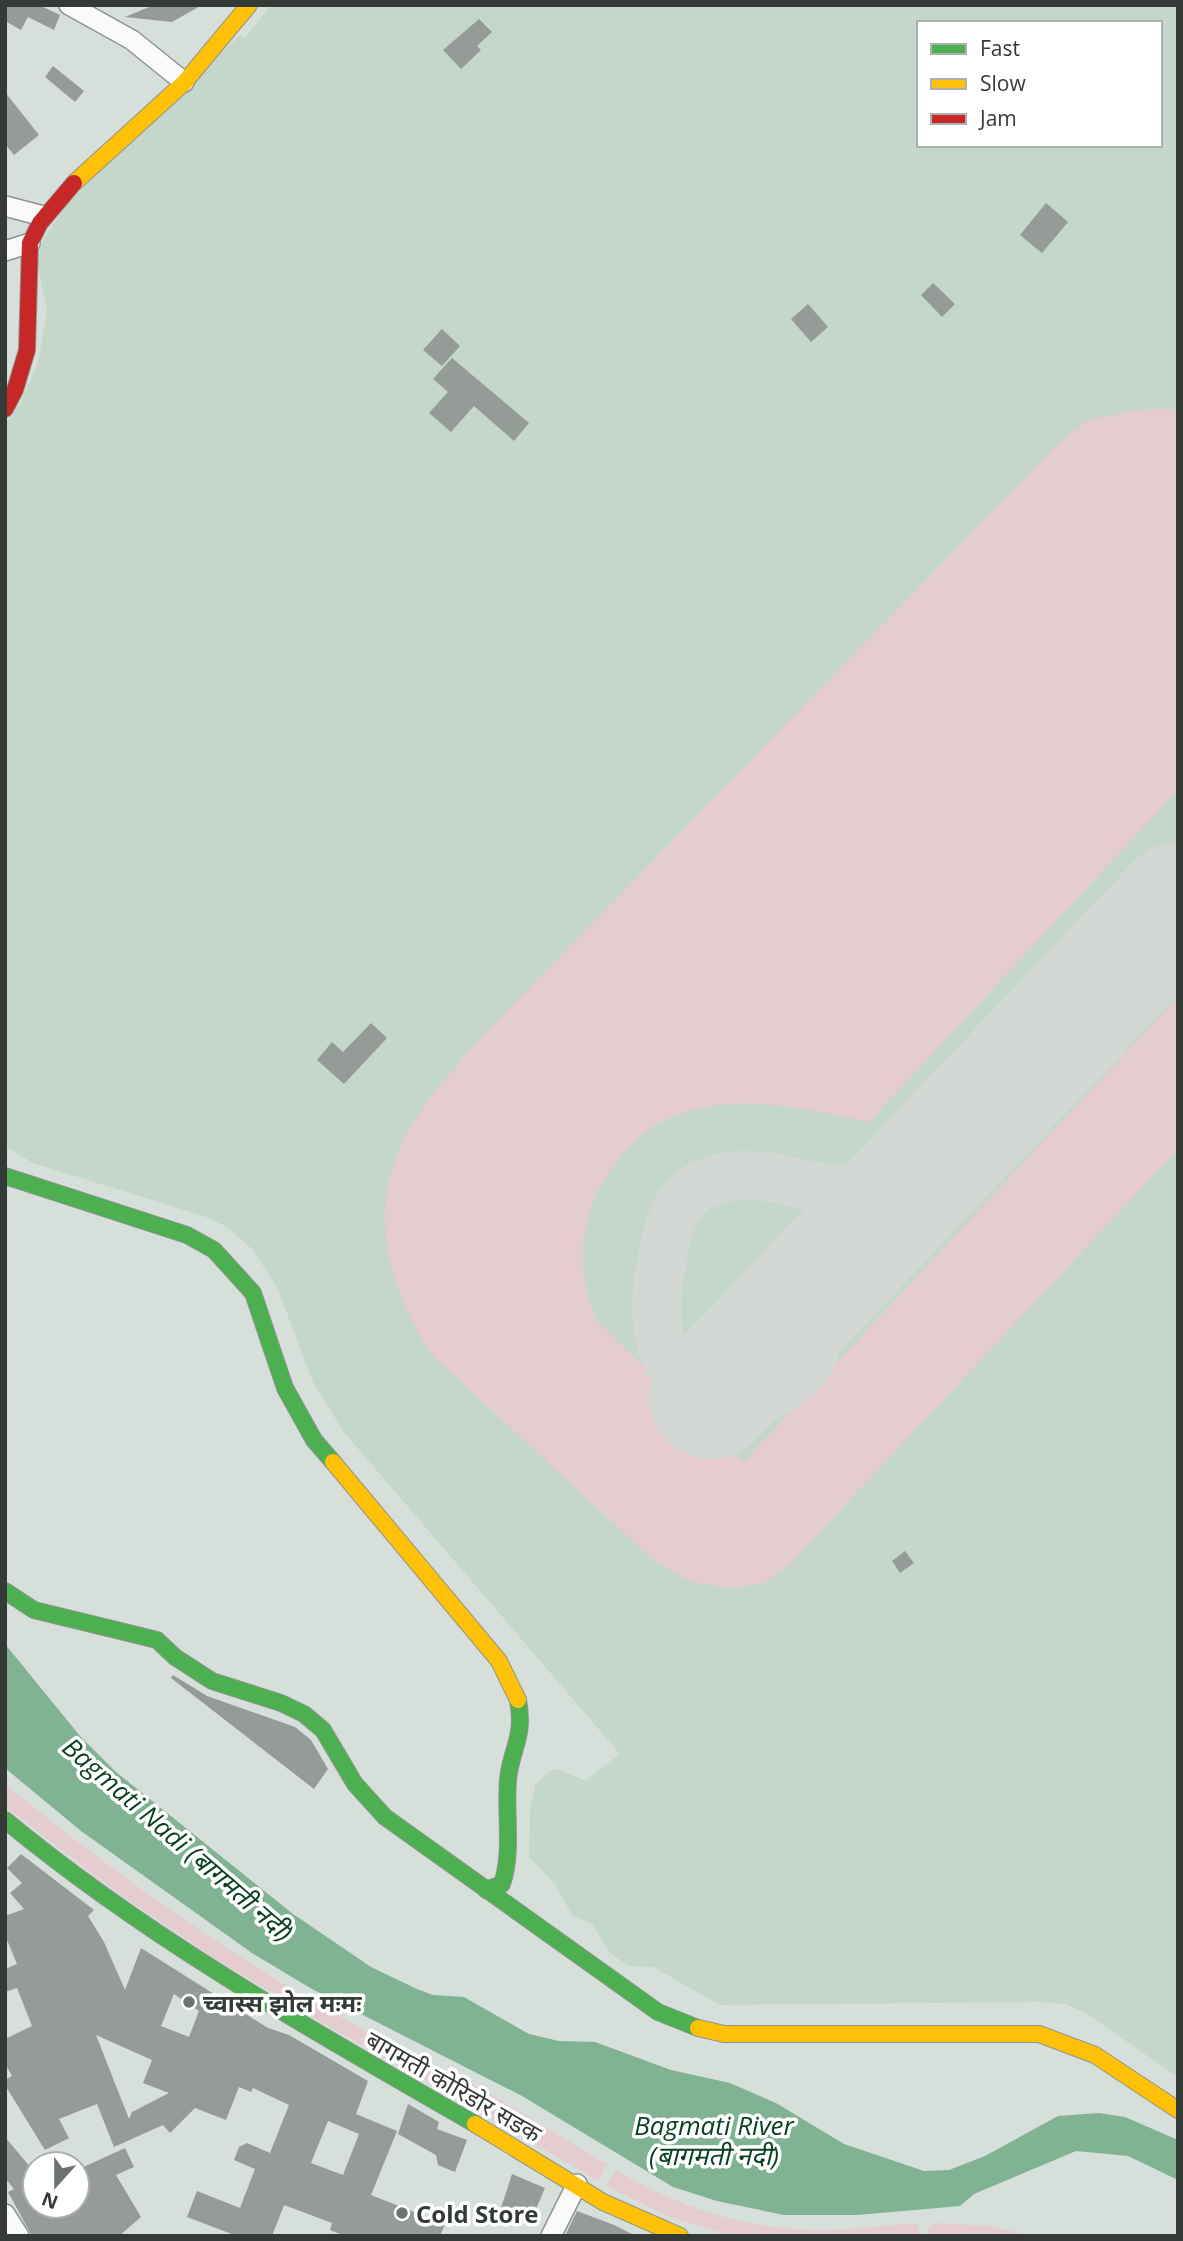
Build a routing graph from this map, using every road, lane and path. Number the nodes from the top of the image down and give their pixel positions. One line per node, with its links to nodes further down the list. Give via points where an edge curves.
1 (69, 5): 3 (street, via 132,40)
2 (245, 6): 3 (main road, via 215,51)
3 (184, 82): 5 (main road)
4 (5, 206): 5 (street)
5 (43, 216): 6 (main road)
6 (30, 243): 7 (street); 8 (main road, via 28,352)
7 (5, 251)
8 (5, 409)
9 (5, 1176): 12 (main road, via 187,1235 214,1250 253,1293 285,1388 314,1440 499,1661 519,1701 521,1734 508,1779 508,1869 502,1884)
10 (5, 1591): 12 (main road, via 34,1610 156,1640 212,1681 304,1714 323,1730 370,1803)
11 (6, 1824): 14 (main road, बागमती कोरिडोर सडक, via 153,1932)
12 (486, 1891): 13 (main road, via 639,2000 702,2030 724,2034 1039,2035 1086,2048)
13 (1178, 2110)
14 (577, 2184): 17 (street); 18 (main road, बागमती कोरिडोर सडक)
15 (5, 2214): 16 (street)
16 (19, 2236)
17 (551, 2236)
18 (680, 2236)

